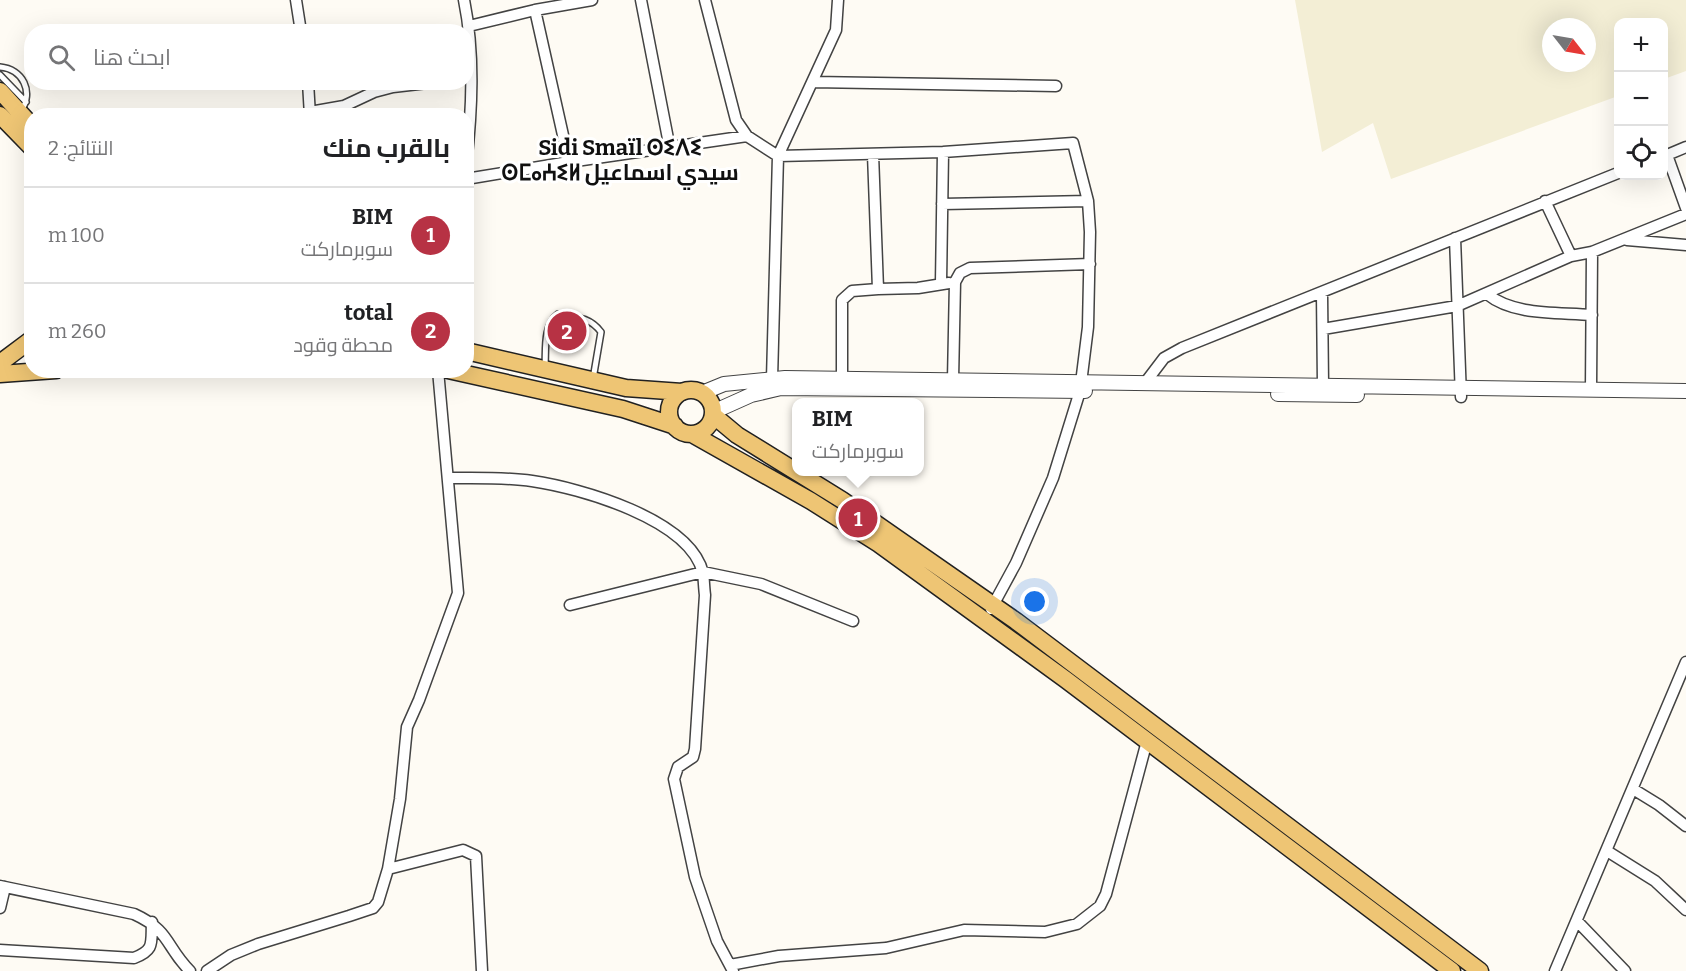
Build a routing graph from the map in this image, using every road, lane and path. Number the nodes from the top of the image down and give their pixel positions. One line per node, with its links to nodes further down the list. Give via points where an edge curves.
1 (296, 0): 8 (street)
2 (464, 0): 9 (street)
3 (592, 0): 7 (street)
4 (641, 0): 29 (street)
5 (705, 0): 26 (street, via 736,120)
6 (838, 0): 14 (street, via 836,30)
7 (535, 10): 10 (street); 34 (street)
8 (300, 24)
9 (469, 24)
10 (474, 25)
11 (0, 67): 13 (lane, via 15,72)
12 (0, 75): 21 (lane)
13 (24, 82)
14 (813, 82): 15 (street); 33 (street)
15 (1056, 86)
16 (27, 90): 21 (lane)
17 (308, 90): 22 (street)
18 (382, 90): 23 (street)
19 (469, 90): 24 (street)
20 (0, 91): 21 (main road)
21 (23, 107)
22 (310, 108)
23 (336, 108)
24 (468, 108)
25 (0, 115): 27 (main road)
26 (747, 136): 29 (street); 33 (street)
27 (24, 140)
28 (1686, 147): 32 (street)
29 (670, 149): 34 (street)
30 (943, 152): 31 (street); 38 (street, via 1073,143); 40 (street)
31 (873, 154): 33 (street); 51 (street)
32 (1668, 154)
33 (778, 156): 65 (street)
34 (569, 162): 37 (street)
35 (1668, 163): 41 (street)
36 (1614, 175): 39 (street)
37 (474, 178)
38 (1088, 201): 40 (street); 48 (street)
39 (1545, 201): 43 (street); 47 (street)
40 (942, 204): 50 (street)
41 (1686, 208)
42 (1686, 214): 44 (street)
43 (1455, 238): 52 (street); 54 (street)
44 (1624, 240): 45 (street); 46 (street)
45 (1686, 245)
46 (1592, 252): 47 (street); 55 (street)
47 (1571, 256): 53 (street)
48 (1090, 264): 49 (street, via 970,268 960,273); 71 (street)
49 (955, 282): 50 (street); 67 (street)
50 (942, 284): 51 (street)
51 (878, 290): 66 (street, via 852,291 842,300)
52 (1323, 294): 56 (street); 69 (street, via 1182,348 1164,358)
53 (1487, 294): 54 (street); 55 (street, via 1517,308)
54 (1456, 306): 56 (street); 75 (street)
55 (1592, 315): 72 (street)
56 (1323, 329): 70 (street)
57 (24, 345): 59 (main road)
58 (474, 353): 60 (main road)
59 (0, 363)
60 (544, 368): 68 (main road); 68 (lane, via 553,318 558,314 586,319 601,332)
61 (24, 372): 62 (main road)
62 (0, 374)
63 (474, 376): 79 (main road, via 623,409)
64 (439, 378): 83 (street)
65 (772, 379): 66 (street); 76 (street, via 724,384)
66 (842, 379): 67 (street)
67 (953, 380): 71 (street)
68 (593, 381): 74 (main road)
69 (1145, 383): 70 (street); 71 (street)
70 (1323, 385): 75 (street)
71 (1081, 387): 75 (street); 78 (street, via 788,388 751,394); 85 (street, via 1053,478 1016,563)
72 (1590, 389): 73 (street); 75 (street)
73 (1686, 391)
74 (682, 392): 76 (main road); 79 (main road, via 670,407)
75 (1461, 392): 77 (street)
76 (702, 393): 78 (main road, via 710,401)
77 (1686, 400)
78 (713, 413): 80 (main road, via 708,426); 81 (main road, via 737,435)
79 (675, 426): 80 (main road)
80 (692, 434): 87 (main road, via 845,522)
81 (792, 469)
82 (803, 476): 85 (main road)
83 (450, 478): 84 (street, via 530,480 604,498 678,536); 95 (street, via 458,593 406,727 400,799)
84 (703, 572): 86 (street); 88 (street, via 761,584); 102 (street, via 695,749 693,757 678,767 675,779 695,877 717,941)
85 (993, 604): 87 (street); 107 (main road)
86 (570, 605)
87 (985, 620): 91 (main road)
88 (853, 621)
89 (1686, 662): 90 (street)
90 (1682, 680): 92 (street)
91 (1147, 741): 102 (street, via 1106,894 1096,911 1077,924 1045,932 964,930 886,948 788,955); 106 (main road)
92 (1633, 789): 93 (street); 94 (street)
93 (1686, 826)
94 (1606, 851): 98 (street, via 1655,880); 99 (street)
95 (388, 870): 104 (street, via 373,908 258,944); 105 (street, via 463,850 476,856)
96 (2, 886): 97 (street); 100 (street, via 134,914)
97 (0, 908)
98 (1686, 910)
99 (1577, 921): 108 (street); 109 (street)
100 (152, 922): 101 (street, via 150,948 134,958); 103 (street)
101 (0, 950)
102 (731, 968)
103 (190, 971)
104 (207, 971)
105 (482, 971)
106 (1452, 971)
107 (1479, 971)
108 (1555, 971)
109 (1625, 971)

